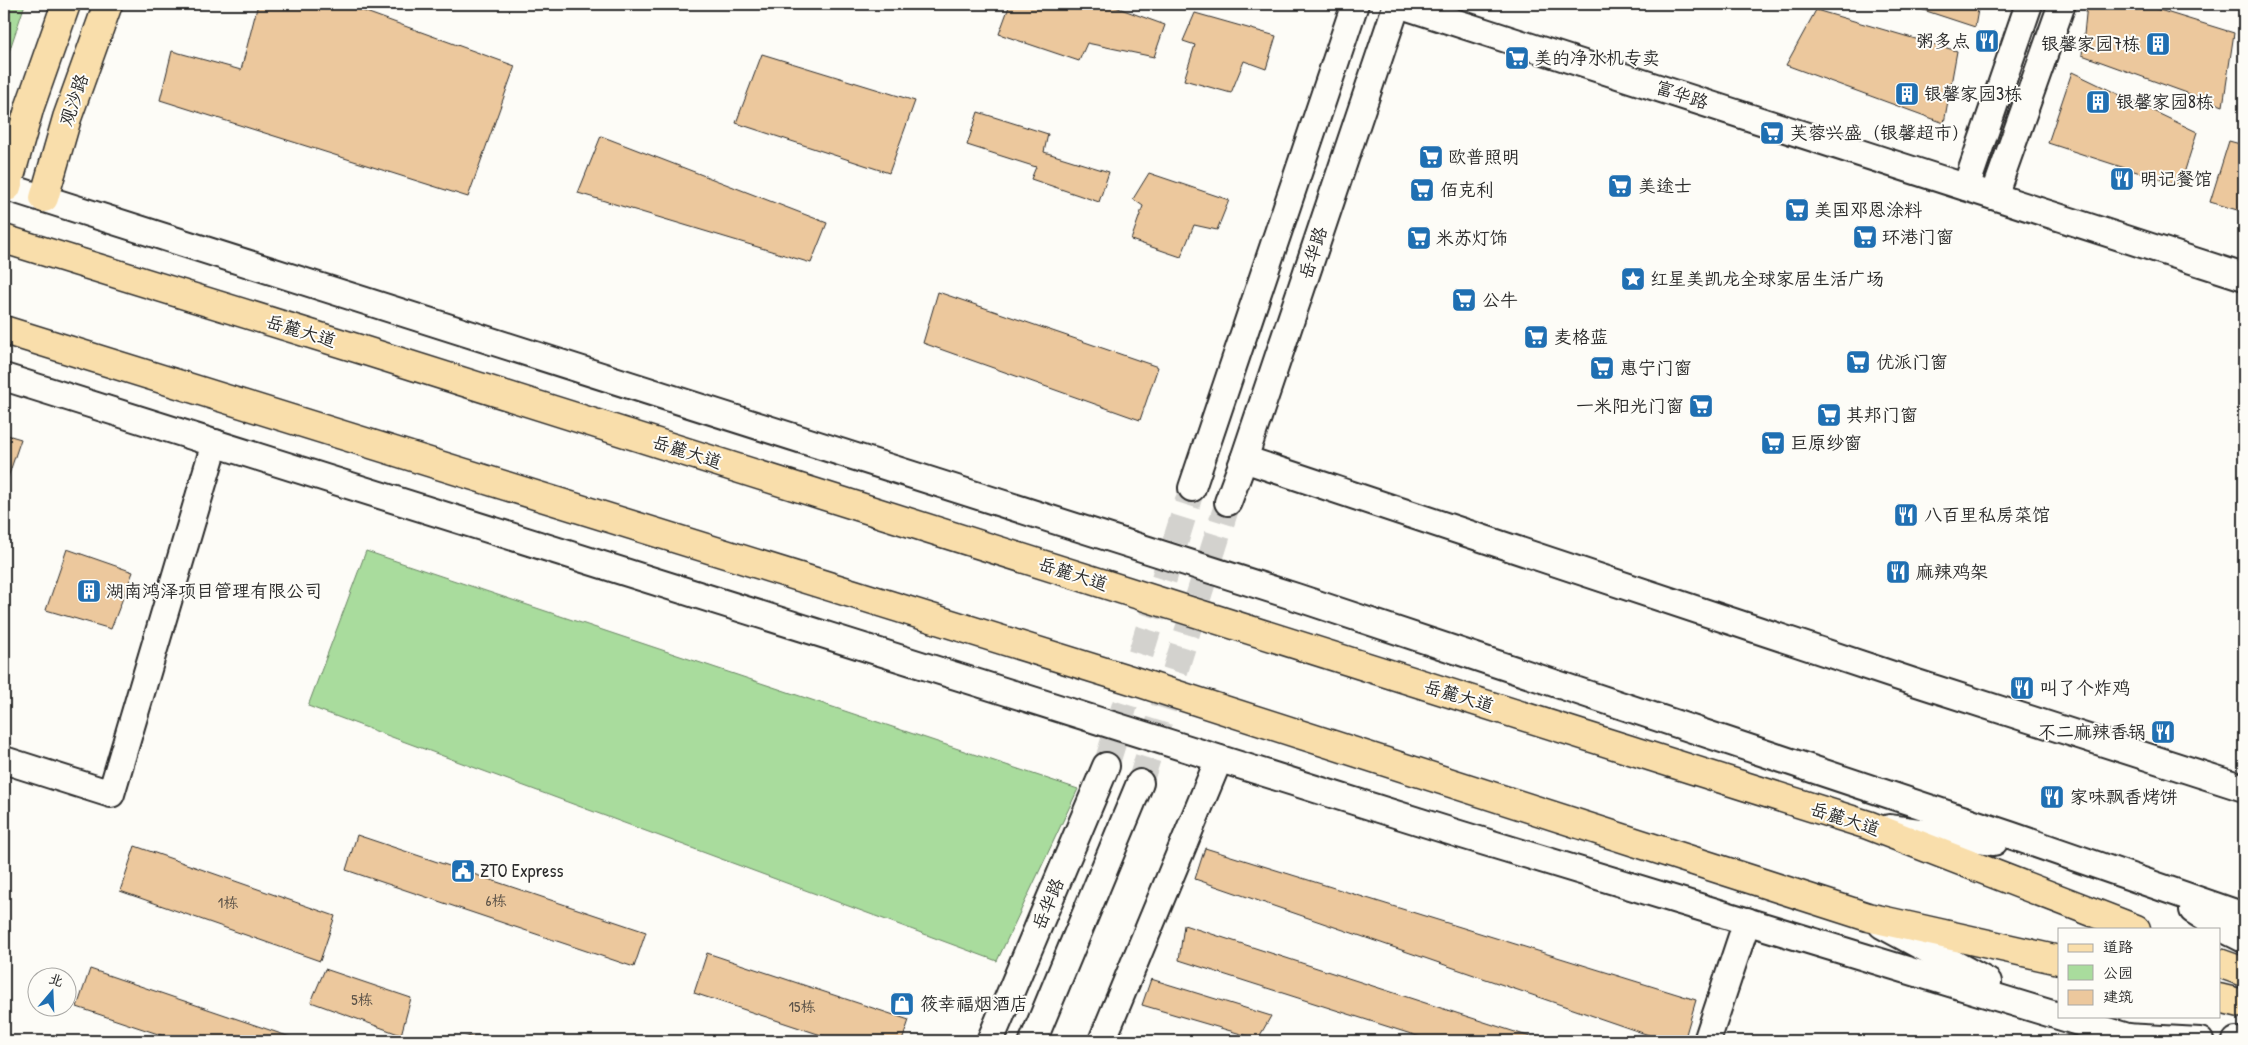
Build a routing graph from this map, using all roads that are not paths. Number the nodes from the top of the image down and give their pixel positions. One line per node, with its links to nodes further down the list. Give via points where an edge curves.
1 (66, 4): 7 (main road)
2 (108, 4): 10 (main road, 观沙路, via 67,118)
3 (1355, 4): 17 (street)
4 (1397, 4): 8 (street, 富华路); 16 (street, 岳华路)
5 (2029, 4): 8 (street)
6 (2062, 4): 9 (street)
7 (5, 186): 10 (street)
8 (1966, 187): 9 (street, 富华路)
9 (1994, 196): 12 (street, 富华路)
10 (44, 198): 25 (street, via 1296,597)
11 (4, 239): 24 (main road, 岳麓大道)
12 (2244, 277)
13 (4, 330): 28 (main road, via 1121,677)
14 (4, 377): 15 (street)
15 (216, 443): 19 (street); 20 (street, via 111,794)
16 (1244, 460): 18 (street, 岳华路); 23 (street)
17 (1192, 488)
18 (1228, 502)
19 (1220, 758): 29 (street); 43 (street)
20 (4, 760)
21 (1106, 766): 41 (street, 岳华路)
22 (1140, 783): 42 (street)
23 (2244, 788)
24 (1868, 825): 25 (street); 30 (main road, 岳麓大道)
25 (2050, 849): 26 (street)
26 (2159, 888): 27 (street); 31 (street)
27 (2244, 916)
28 (1868, 917): 32 (main road); 37 (street)
29 (1747, 921): 37 (street); 44 (street)
30 (2133, 928)
31 (2244, 939)
32 (2058, 960)
33 (2220, 963): 34 (main road)
34 (2244, 972)
35 (2220, 998): 36 (main road)
36 (2244, 1004)
37 (2041, 1011): 38 (street)
38 (2058, 1017)
39 (2062, 1018): 40 (street)
40 (2130, 1040): 45 (street)
41 (990, 1041)
42 (1033, 1041)
43 (1102, 1041)
44 (1707, 1041)
45 (2200, 1041)
46 (2236, 1041): 47 (street)
47 (2244, 1041)

